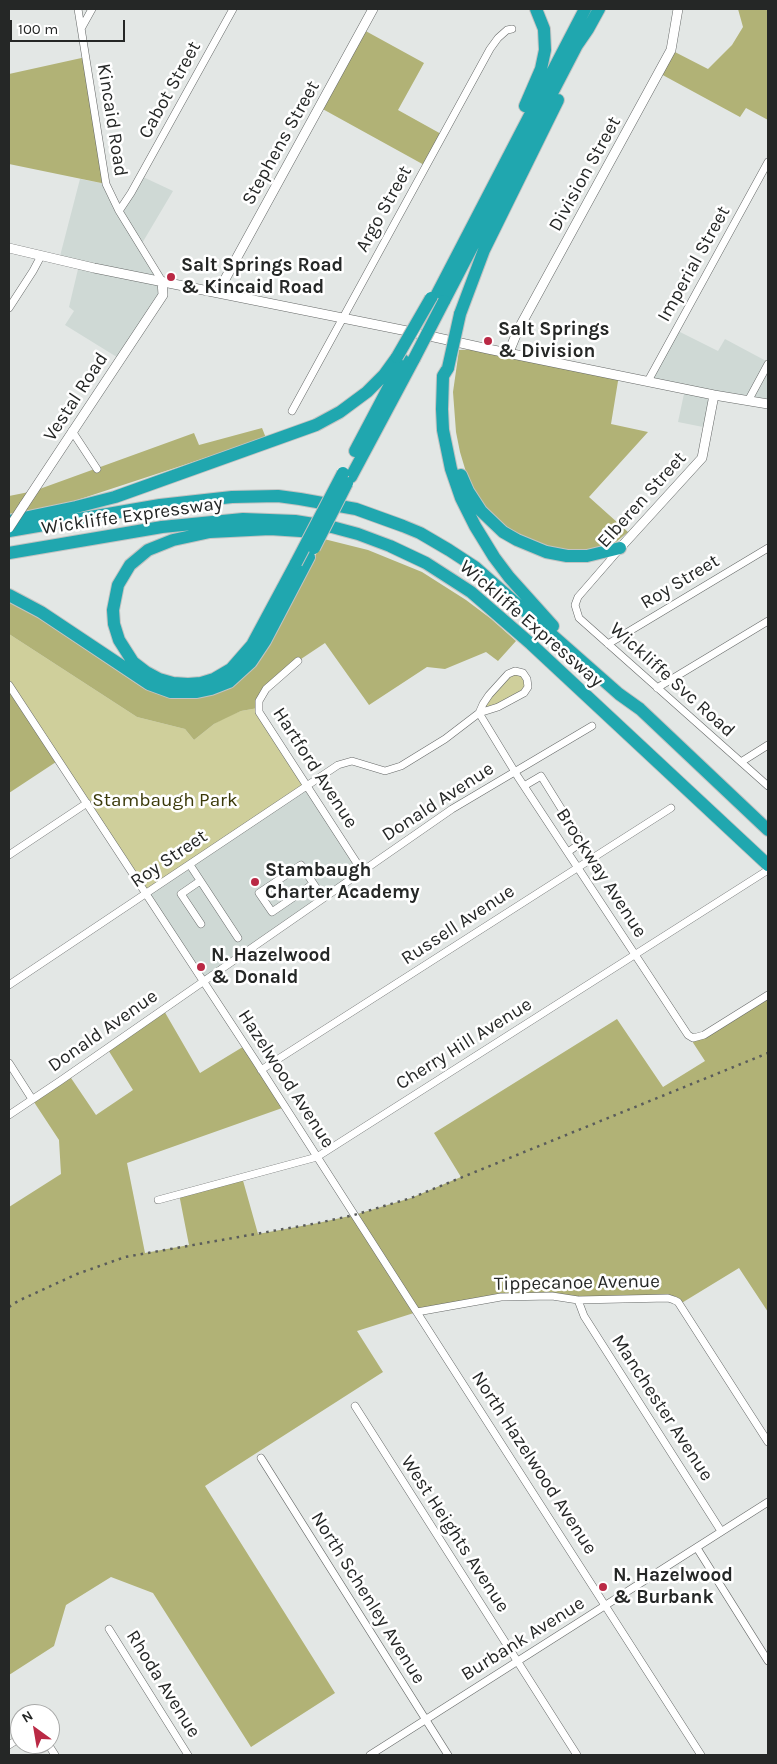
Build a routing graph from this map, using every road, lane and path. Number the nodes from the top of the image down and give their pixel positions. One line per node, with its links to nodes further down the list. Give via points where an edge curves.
1 (78, 9): 9 (street, Kincaid Road)
2 (92, 9): 9 (street)
3 (233, 9): 14 (street, Cabot Street)
4 (374, 9): 18 (street, Stephens Street)
5 (536, 9): 12 (highway, via 544,29 545,50 541,69 518,122)
6 (585, 9): 12 (highway)
7 (599, 9): 11 (highway)
8 (678, 9): 22 (street, Division Street, via 671,50)
9 (82, 27): 14 (street, Kincaid Road, via 106,184)
10 (512, 29): 21 (street, Argo Street, via 498,38 490,49)
11 (588, 29): 19 (highway); 25 (highway, bridge, via 583,48 481,258 460,314)
12 (517, 138): 19 (highway)
13 (768, 162): 26 (street, Imperial Street)
14 (119, 211): 17 (street, Kincaid Road)
15 (9, 248): 16 (street)
16 (41, 256): 17 (street); 20 (street)
17 (162, 281): 18 (street); 31 (street, Vestal Road, via 163,294)
18 (218, 292): 21 (street)
19 (436, 299): 23 (highway, bridge)
20 (9, 308)
21 (343, 318): 22 (street); 30 (street, Argo Street)
22 (509, 352): 26 (street)
23 (405, 358): 33 (highway); 34 (highway, via 367,392 316,425 116,497)
24 (768, 364): 28 (street)
25 (448, 368): 36 (highway, via 450,426 456,460 468,491 485,515 517,540 554,554 587,556); 47 (highway, via 444,376 442,402 445,443 455,483 474,526 494,557 533,605 624,689)
26 (648, 381): 27 (street)
27 (714, 395): 28 (street); 36 (street, Elberen Street, via 702,458)
28 (748, 401): 29 (street)
29 (768, 404)
30 (292, 411)
31 (72, 431): 32 (street); 35 (street, Vestal Road, bridge)
32 (97, 469)
33 (347, 475): 40 (highway, bridge, via 310,557 265,641 251,662 229,682 211,689 172,692 149,684 41,612); 41 (highway, bridge, via 296,563 255,641 238,662 218,676 188,684 160,679 134,662 119,640 114,624 115,596 124,574 137,558 154,546 210,532 302,531 328,534 360,543 413,564)
34 (9, 521)
35 (9, 530): 47 (highway, Wickliffe Expressway, via 160,504 215,498 278,496 356,509 420,533 475,567)
36 (620, 548): 39 (street, Elberen Street)
37 (768, 548): 43 (street, Roy Street)
38 (9, 553): 41 (highway, Wickliffe Expressway, via 162,527 243,519 295,521 358,534 403,551 448,576)
39 (584, 590): 43 (street, Wickliffe Svc Road, via 576,601 576,612)
40 (9, 595)
41 (494, 612): 62 (highway, Wickliffe Expressway)
42 (768, 621): 46 (street)
43 (608, 644): 46 (street, Wickliffe Svc Road)
44 (298, 661): 53 (street, Hartford Avenue, via 266,689 258,708)
45 (9, 685): 56 (street, Hazelwood Avenue)
46 (657, 688): 51 (street, Wickliffe Svc Road)
47 (640, 709): 58 (highway, Wickliffe Expressway)
48 (479, 713): 48 (street, Roy Street, via 524,693 528,683 525,675 515,671 508,674 486,699); 52 (street, Brockway Avenue); 53 (street, Roy Street, via 444,739 392,770 385,772 358,762 346,762)
49 (592, 726): 52 (street, Donald Avenue)
50 (768, 745): 51 (street)
51 (741, 762): 55 (street, Wickliffe Svc Road)
52 (515, 772): 54 (street, Brockway Avenue); 65 (street, Donald Avenue, via 452,809)
53 (306, 786): 61 (street, Roy Street); 65 (street, Hartford Avenue)
54 (524, 786): 59 (street, Brockway Avenue); 59 (street, via 541,776 582,842)
55 (768, 786)
56 (87, 803): 60 (street); 68 (street, Hazelwood Avenue)
57 (671, 808): 63 (street, Russell Avenue)
58 (768, 830)
59 (568, 852): 63 (street, Brockway Avenue)
60 (9, 855)
61 (190, 865): 66 (street); 68 (street, Roy Street)
62 (768, 865)
63 (578, 868): 72 (street, Brockway Avenue); 77 (street, Russell Avenue)
64 (768, 870): 72 (street, Cherry Hill Avenue)
65 (362, 871): 69 (street, Donald Avenue)
66 (200, 881): 70 (street, via 181,894); 71 (street)
67 (313, 884): 67 (street, via 300,865 259,893 272,912); 69 (street)
68 (147, 894): 73 (street, Hazelwood Avenue); 74 (street, Roy Street)
69 (323, 898): 73 (street, Donald Avenue)
70 (201, 924)
71 (238, 938)
72 (635, 954): 75 (street, Brockway Avenue, via 693,1038 704,1035); 80 (street, Cherry Hill Avenue)
73 (203, 981): 77 (street, Hazelwood Avenue); 78 (street, Donald Avenue)
74 (9, 985)
75 (768, 995)
76 (9, 1063): 78 (street)
77 (261, 1070): 80 (street, Hazelwood Avenue)
78 (32, 1100): 79 (street, Donald Avenue)
79 (9, 1115)
80 (317, 1157): 81 (street, Cherry Hill Avenue); 82 (street, Hazelwood Avenue)
81 (158, 1200)
82 (354, 1215): 84 (street, North Hazelwood Avenue)
83 (578, 1300): 84 (street, Tippecanoe Avenue, via 552,1296 501,1297); 86 (street, Tippecanoe Avenue, via 668,1298 678,1302); 89 (street, Manchester Avenue, via 584,1316)
84 (417, 1312): 91 (street, North Hazelwood Avenue)
85 (355, 1406): 94 (street, West Heights Avenue)
86 (768, 1442)
87 (261, 1458): 95 (street, North Schenley Avenue)
88 (768, 1502): 89 (street, Burbank Avenue)
89 (721, 1532): 90 (street, Burbank Avenue)
90 (697, 1548): 91 (street, Burbank Avenue); 93 (street)
91 (606, 1605): 94 (street, Burbank Avenue); 100 (street, North Hazelwood Avenue)
92 (109, 1629): 96 (street, Rhoda Avenue)
93 (768, 1661)
94 (518, 1662): 95 (street, Burbank Avenue); 99 (street, West Heights Avenue)
95 (426, 1720): 97 (street, Burbank Avenue); 98 (street, North Schenley Avenue)
96 (188, 1755)
97 (370, 1755)
98 (448, 1755)
99 (577, 1755)
100 (702, 1755)

